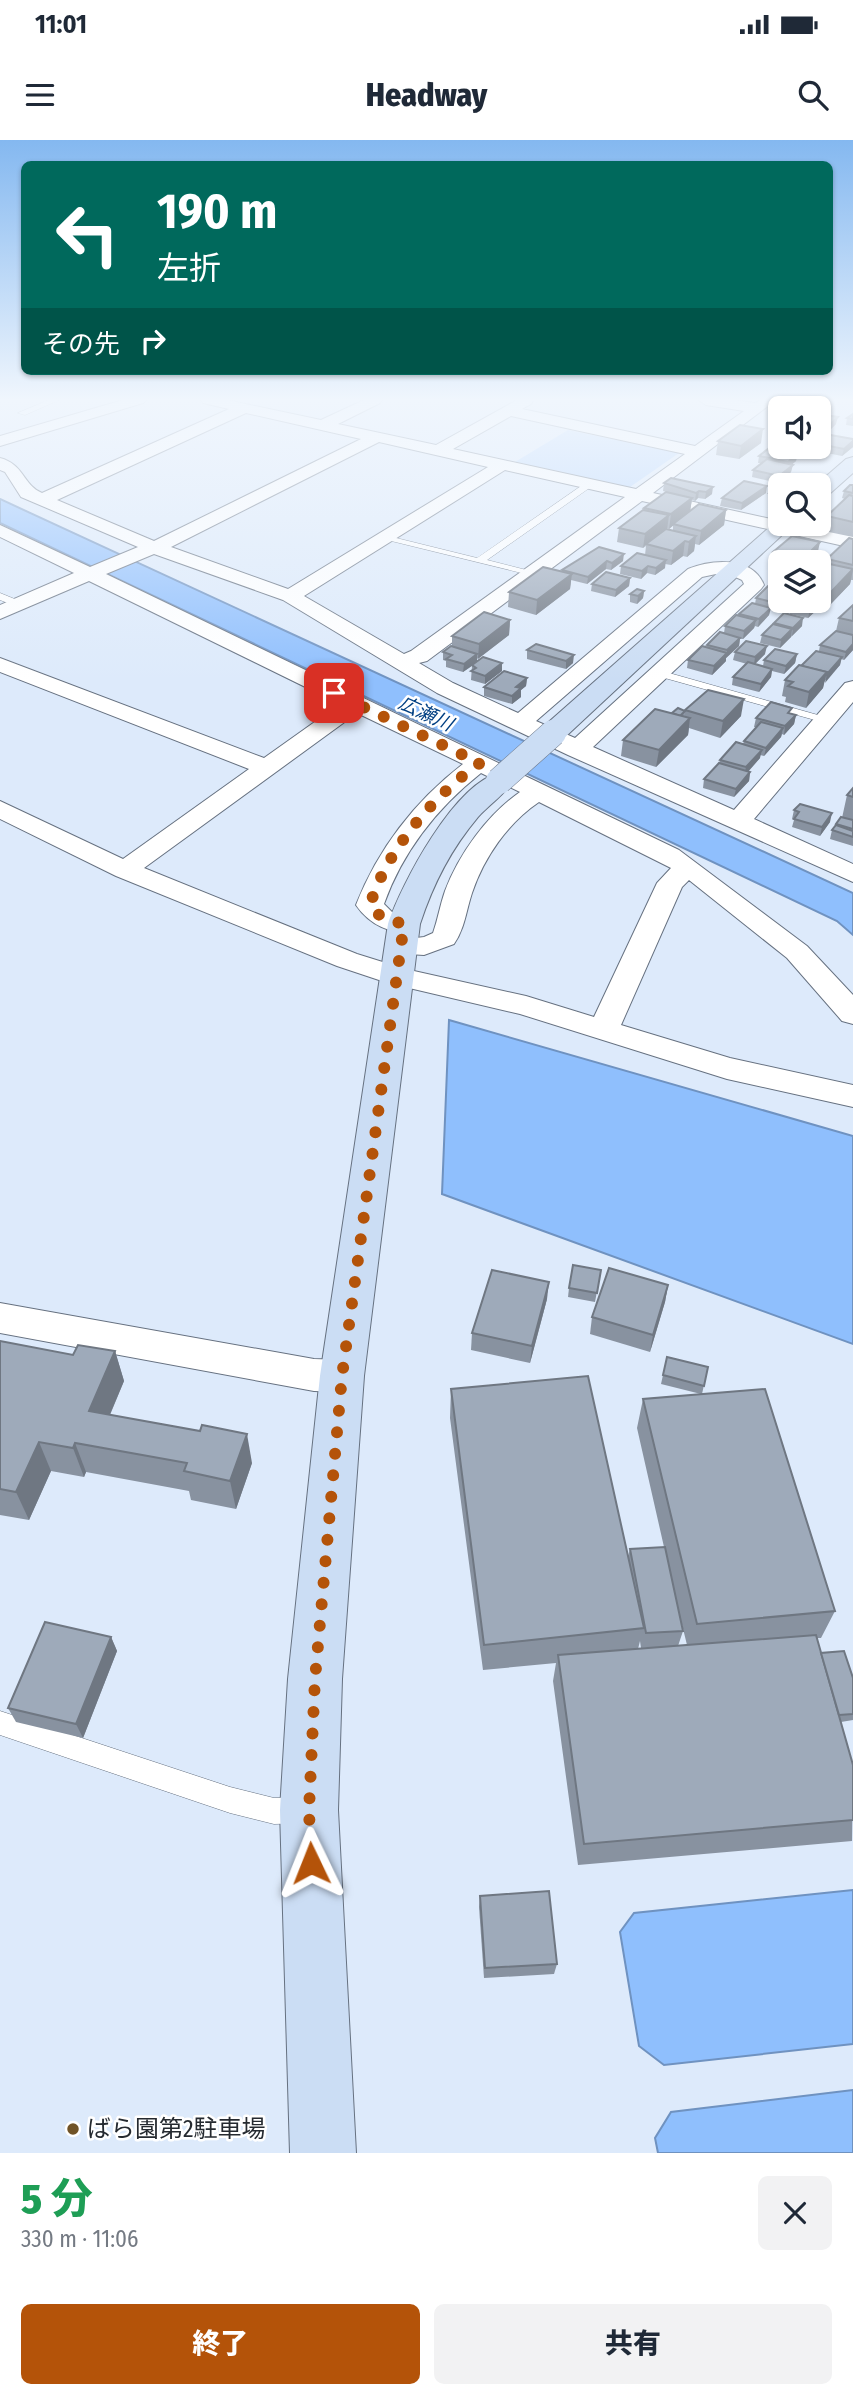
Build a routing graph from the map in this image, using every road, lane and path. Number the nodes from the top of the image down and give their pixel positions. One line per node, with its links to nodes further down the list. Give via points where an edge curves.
1 (29, 494): 8 (street)
2 (55, 494): 8 (street)
3 (263, 494): 15 (street)
4 (455, 494): 13 (street)
5 (576, 494): 16 (lane)
6 (632, 494): 7 (street)
7 (637, 495): 9 (street); 19 (street)
8 (42, 500): 15 (street)
9 (768, 522)
10 (0, 530): 18 (street)
11 (771, 536): 17 (street)
12 (828, 536): 14 (street)
13 (384, 538): 16 (lane); 20 (street)
14 (853, 542)
15 (155, 548): 18 (street); 20 (street)
16 (479, 561): 19 (lane)
17 (734, 570): 25 (street, via 747,573 754,582); 29 (street, via 701,569); 32 (street, bridge, via 553,733)
18 (93, 572): 21 (street); 27 (street)
19 (530, 574): 23 (street, via 419,656)
20 (289, 596): 23 (street)
21 (9, 600): 22 (street)
22 (0, 613)
23 (403, 662): 29 (street)
24 (0, 664): 31 (street)
25 (658, 673): 28 (lane); 30 (street)
26 (851, 693): 28 (street)
27 (357, 704): 31 (street); 32 (street)
28 (827, 719): 35 (street)
29 (519, 724): 30 (street)
30 (576, 750): 35 (street)
31 (266, 767): 37 (street)
32 (490, 772): 33 (street); 39 (street, via 477,801 425,874); 39 (street, via 446,792 386,868)
33 (537, 792): 36 (street); 39 (street, via 517,806 489,838 470,868 447,932 437,944)
34 (0, 808): 37 (street)
35 (738, 822): 38 (street)
36 (688, 867): 40 (street, via 812,966); 41 (street, via 670,883 611,1017)
37 (125, 870): 39 (street, via 347,960)
38 (853, 874)
39 (394, 937): 41 (street, via 526,1006); 44 (street)
40 (853, 1014)
41 (601, 1028): 42 (street, via 727,1068)
42 (853, 1096)
43 (0, 1318): 44 (street, via 314,1375)
44 (342, 1376): 46 (street, via 323,1566)
45 (0, 1723): 46 (lane, via 230,1800 274,1811)
46 (309, 1810): 47 (street)
47 (323, 2153)

